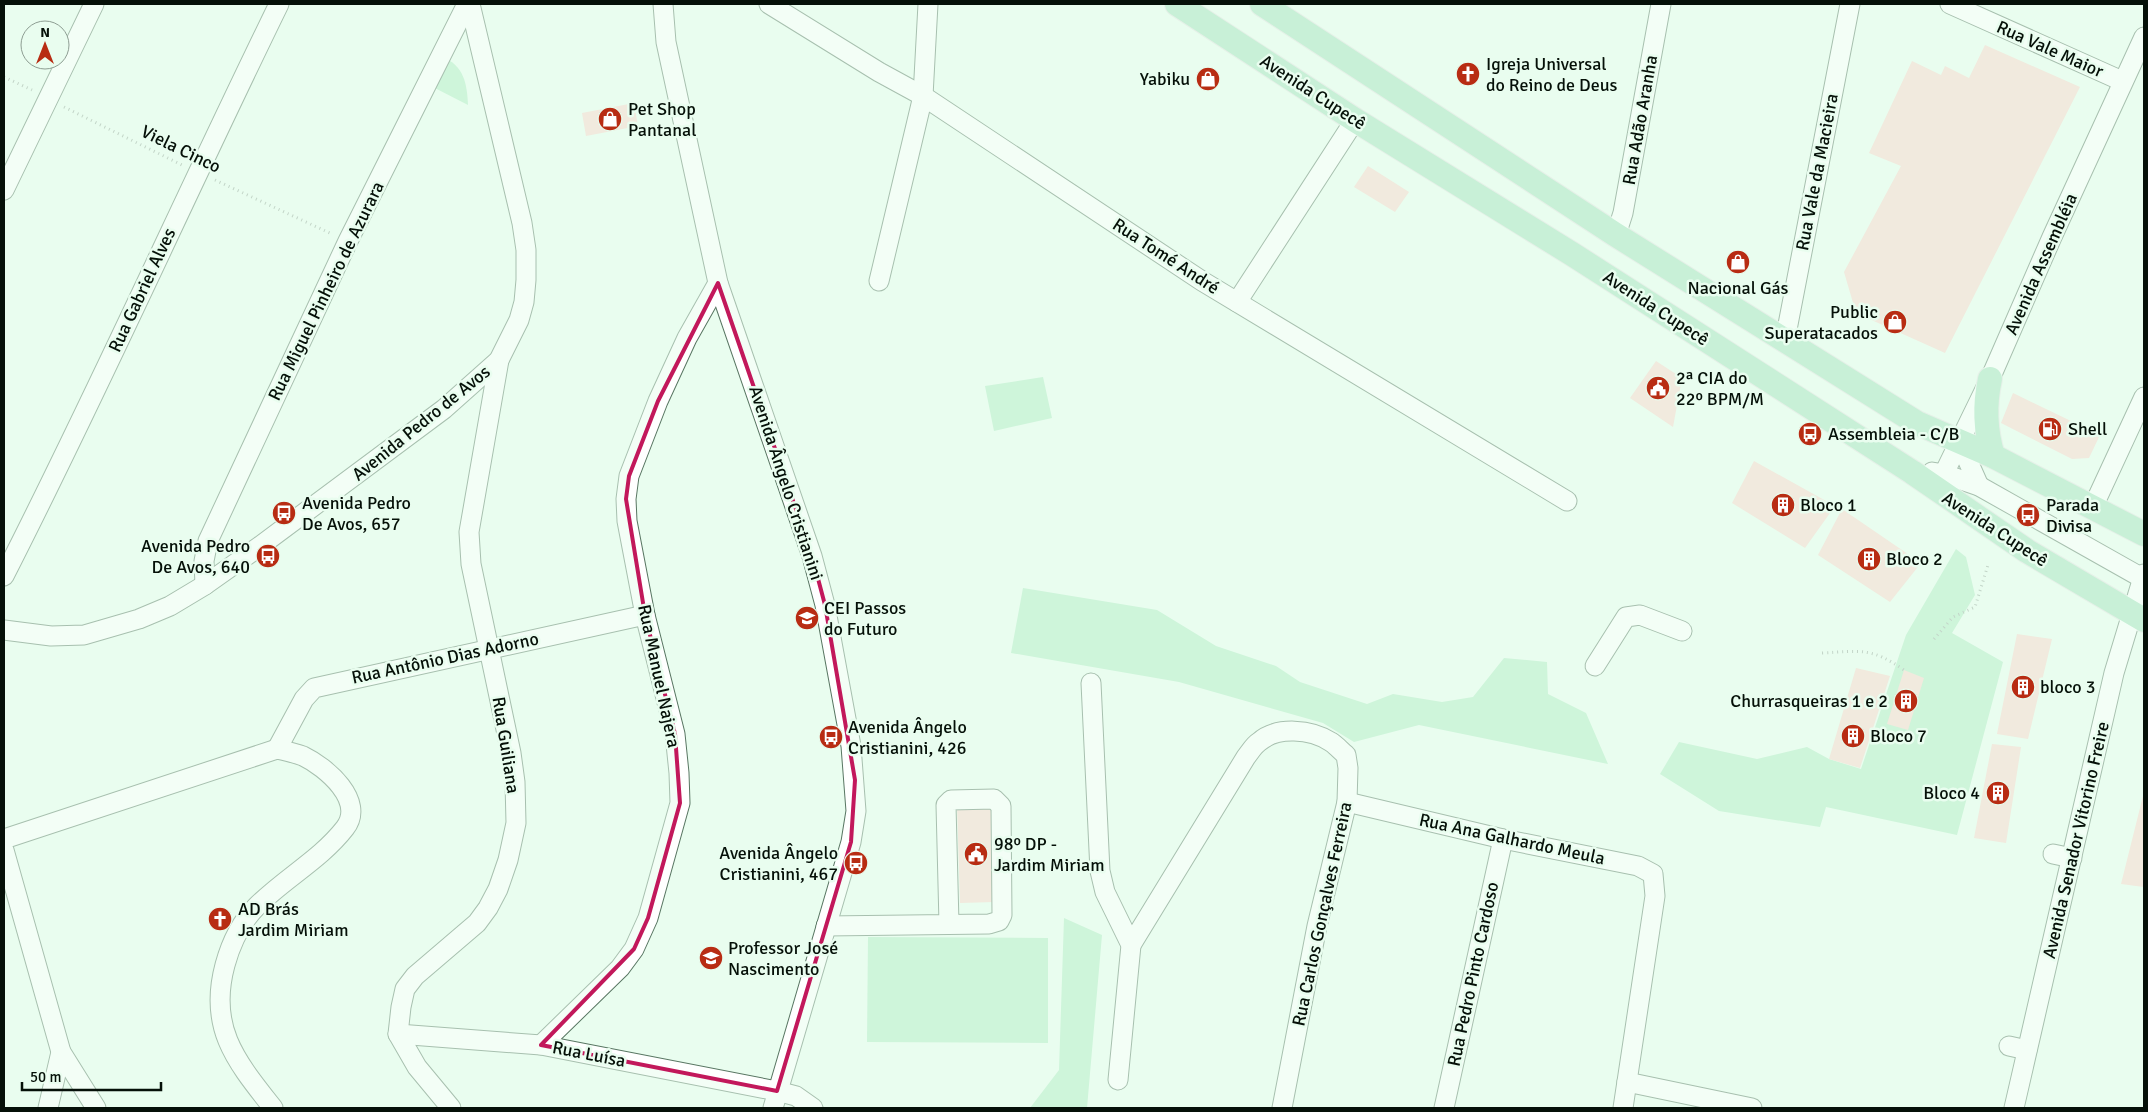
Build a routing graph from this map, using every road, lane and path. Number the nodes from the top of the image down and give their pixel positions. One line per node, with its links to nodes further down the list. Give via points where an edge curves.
1 (94, 4): 16 (street)
2 (279, 4): 18 (street, Rua Gabriel Alves)
3 (468, 4): 21 (street, Rua Miguel Pinheiro de Azurara); 26 (street, Avenida Pedro de Avos, via 522,222 526,250 524,302 519,320)
4 (663, 4): 23 (street, Avenida Ângelo Cristianini, via 666,42)
5 (769, 4): 15 (street, Rua Tomé André)
6 (928, 4): 15 (street)
7 (1177, 4): 17 (main road, Avenida Cupecê)
8 (1262, 4): 20 (main road)
9 (1662, 4): 20 (street, Rua Adão Aranha)
10 (1850, 4): 25 (street, Rua Vale da Macieira)
11 (1950, 4): 14 (street, Rua Vale Maior)
12 (2144, 37): 14 (street, Avenida Assembléia)
13 (4, 77): 16 (path, Viela Cinco)
14 (2122, 81): 27 (street, Avenida Assembléia)
15 (923, 96): 22 (street); 24 (street, Rua Tomé André)
16 (48, 99): 18 (path, Viela Cinco); 19 (street)
17 (1355, 120): 24 (street); 31 (main road, Avenida Cupecê, via 1629,290 1904,468)
18 (197, 172): 21 (path, Viela Cinco); 37 (street, Rua Gabriel Alves, via 67,452)
19 (4, 190)
20 (1616, 236): 25 (main road)
21 (348, 241): 39 (street, Rua Miguel Pinheiro de Azurara, via 208,541 204,561)
22 (879, 281)
23 (718, 283): 40 (street, Rua Manuel Najera, via 687,338 629,476 627,520); 58 (street, Avenida Ângelo Cristianini, via 812,556 825,605 851,746 856,811 851,842)
24 (1237, 302): 33 (street, Rua Tomé André)
25 (1785, 340): 29 (main road, via 1918,424)
26 (499, 360): 39 (street, Avenida Pedro de Avos, via 444,409); 45 (street, Rua Guiliana, via 469,532)
27 (1990, 379): 29 (street, Avenida Assembléia); 30 (main road, via 1985,410)
28 (2144, 397): 34 (street)
29 (1960, 443): 30 (main road); 31 (street, Avenida Assembléia); 32 (street)
30 (1993, 456): 34 (main road)
31 (1940, 482): 32 (street); 41 (main road, Avenida Cupecê, via 2027,551)
32 (1979, 486): 38 (street)
33 (1567, 502)
34 (2094, 507): 35 (main road)
35 (2144, 534)
36 (1988, 565): 44 (path, via 1975,608 1953,617)
37 (4, 576)
38 (2144, 577): 41 (street, Avenida Senador Vitorino Freire)
39 (205, 585): 42 (street, Avenida Pedro de Avos, via 170,606 110,629 84,635 51,636)
40 (646, 615): 45 (street, Rua Antônio Dias Adorno); 61 (street, Rua Manuel Najera, via 675,734 680,803 648,918 634,949 620,968)
41 (2138, 617): 56 (street, Avenida Senador Vitorino Freire, via 2114,673)
42 (9, 628)
43 (1682, 632): 47 (street, via 1640,615 1626,617)
44 (1934, 639)
45 (489, 649): 50 (street, Rua Antônio Dias Adorno, via 314,688 304,699); 60 (street, Rua Guiliana, via 515,782 516,822 508,860 488,908 477,923 415,976 405,989)
46 (1822, 653): 48 (path, via 1875,653)
47 (1595, 666)
48 (1904, 670)
49 (1090, 683): 59 (street, via 1100,871 1105,892)
50 (277, 749): 52 (street); 68 (street, via 303,756 326,771 352,804 347,826 257,906 241,925 229,948 221,980 219,1010 228,1041 242,1069)
51 (1347, 802): 53 (street, Rua Ana Galhardo Meula); 59 (street, Rua Carlos Gonçalves Ferreira, via 1346,755 1330,741 1312,733 1292,731 1259,741 1246,757); 71 (street, Rua Carlos Gonçalves Ferreira, via 1317,926)
52 (4, 839)
53 (1503, 839): 64 (street, Rua Ana Galhardo Meula, via 1638,866 1653,874 1655,896); 72 (street, Rua Pedro Pinto Cardoso)
54 (4, 850): 62 (street)
55 (2053, 854): 56 (street)
56 (2072, 858): 75 (street, Avenida Senador Vitorino Freire, via 2018,1048)
57 (949, 924): 57 (street, via 946,805 951,800 994,799 1000,806 1001,918 989,924); 58 (street)
58 (826, 926): 65 (street, Avenida Ângelo Cristianini)
59 (1131, 945): 63 (street)
60 (398, 1034): 61 (street, Rua Luísa); 69 (street, via 417,1067)
61 (541, 1045): 65 (street, Rua Luísa)
62 (61, 1052): 66 (street); 67 (street)
63 (1118, 1080)
64 (1628, 1082): 73 (street); 74 (street)
65 (775, 1100): 70 (street, Rua Luísa, via 796,1096)
66 (48, 1108)
67 (96, 1108)
68 (273, 1108)
69 (451, 1108)
70 (813, 1108)
71 (1282, 1108)
72 (1444, 1108)
73 (1623, 1108)
74 (1752, 1108)
75 (2014, 1108)

